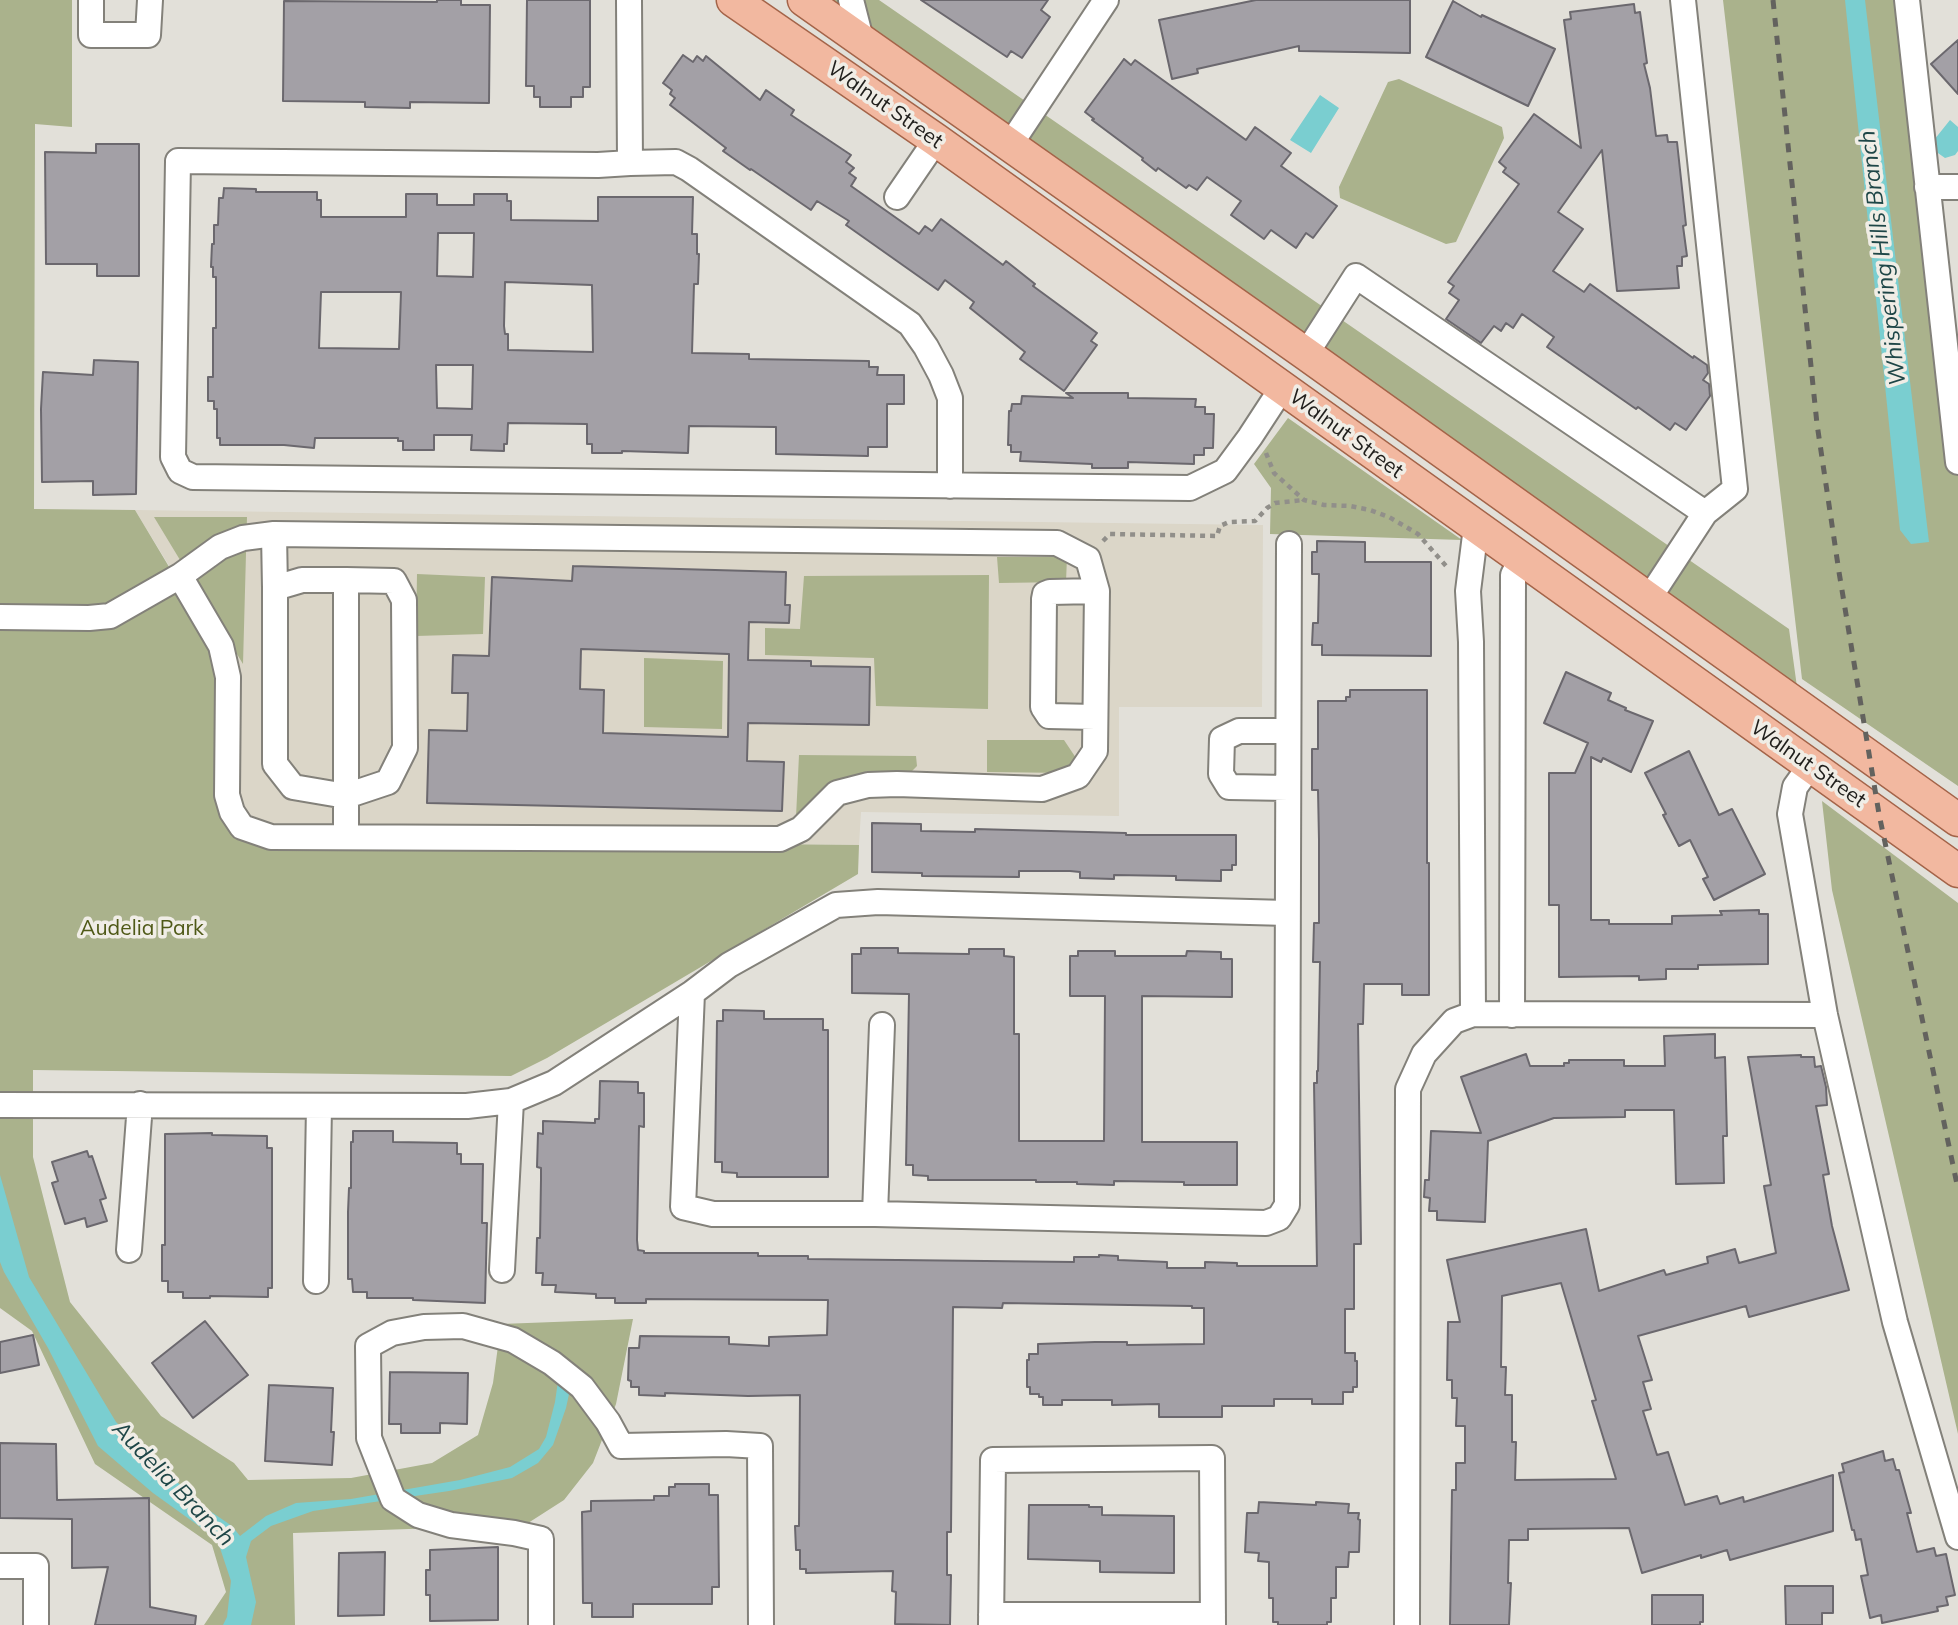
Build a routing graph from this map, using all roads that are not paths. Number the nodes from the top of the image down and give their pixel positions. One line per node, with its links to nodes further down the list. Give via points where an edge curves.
1 (91, 0): 2 (lane, via 91,35 148,35)
2 (150, 0)
3 (629, 0): 13 (lane)
4 (733, 0): 11 (main road, Walnut Street)
5 (804, 0): 10 (main road, Walnut Street)
6 (851, 0): 10 (lane)
7 (1106, 0): 12 (lane)
8 (1684, 0): 21 (lane, via 1735,489)
9 (1907, 0): 14 (lane)
10 (861, 39): 12 (main road, Walnut Street)
11 (936, 140): 16 (lane); 18 (main road, Walnut Street)
12 (1010, 145): 17 (main road, Walnut Street)
13 (630, 163): 20 (lane, via 676,162 689,169 910,324 950,398); 20 (lane, via 178,161 173,457 180,471 193,477)
14 (1927, 187): 15 (lane); 19 (lane)
15 (1958, 187)
16 (897, 197)
17 (1306, 354): 18 (main road); 21 (lane, via 1356,276); 30 (main road, Walnut Street)
18 (1282, 388): 20 (lane, via 1225,471 1190,488); 22 (main road, Walnut Street)
19 (1958, 462)
20 (950, 485)
21 (1705, 513): 30 (lane)
22 (1476, 527): 25 (main road, Walnut Street); 42 (lane, via 1468,591)
23 (274, 534): 26 (lane, via 220,547); 28 (lane); 29 (lane, via 1057,543 1088,559)
24 (1289, 544): 33 (lane)
25 (1521, 559): 34 (main road, Walnut Street); 43 (lane, via 1513,575)
26 (180, 576): 31 (lane, via 110,615); 38 (lane, via 220,646 228,677 227,795 242,828 271,837)
27 (346, 580): 28 (lane, via 302,580); 36 (lane); 36 (lane, via 394,581 404,600 405,748 388,782)
28 (275, 588): 36 (lane, via 275,764 293,786)
29 (1097, 592): 32 (lane); 32 (lane, via 1050,592 1044,599 1043,707 1049,716)
30 (1648, 600): 37 (main road, Walnut Street)
31 (0, 617)
32 (1095, 717): 38 (lane, via 1094,751 1078,776 1042,789 867,785 837,793 801,829 780,839)
33 (1288, 731): 35 (lane); 35 (lane, via 1239,731 1222,739 1221,774 1229,787)
34 (1810, 766): 39 (main road, Walnut Street); 44 (lane, via 1795,787 1790,814)
35 (1288, 788): 40 (lane)
36 (345, 796): 38 (lane)
37 (1958, 820)
38 (345, 836)
39 (1958, 871)
40 (1287, 913): 41 (lane, via 877,902 836,905 729,965); 50 (lane, via 1287,1205 1279,1218 1266,1223)
41 (692, 993): 46 (lane, via 554,1083); 50 (lane, via 683,1207 713,1214)
42 (1473, 1014): 43 (lane); 61 (lane, via 1454,1021 1424,1054 1408,1089)
43 (1511, 1015): 44 (lane)
44 (1825, 1015): 54 (lane, via 1895,1322)
45 (882, 1025): 50 (lane)
46 (511, 1101): 49 (lane, via 467,1106); 52 (lane)
47 (140, 1104): 48 (lane); 49 (lane); 51 (lane)
48 (0, 1105)
49 (319, 1106): 53 (lane)
50 (875, 1214)
51 (129, 1250)
52 (502, 1270)
53 (316, 1281)
54 (1958, 1537)
55 (0, 1566): 58 (lane, via 36,1566)
56 (991, 1620): 57 (lane); 57 (lane, via 992,1460 1199,1458 1212,1458)
57 (1213, 1620)
58 (36, 1625)
59 (541, 1625): 60 (lane, via 541,1539 450,1525 418,1515 393,1499 369,1438 368,1346 392,1333 463,1326 513,1340 552,1363 582,1387 621,1446 760,1446)
60 (761, 1625)
61 (1407, 1625)

